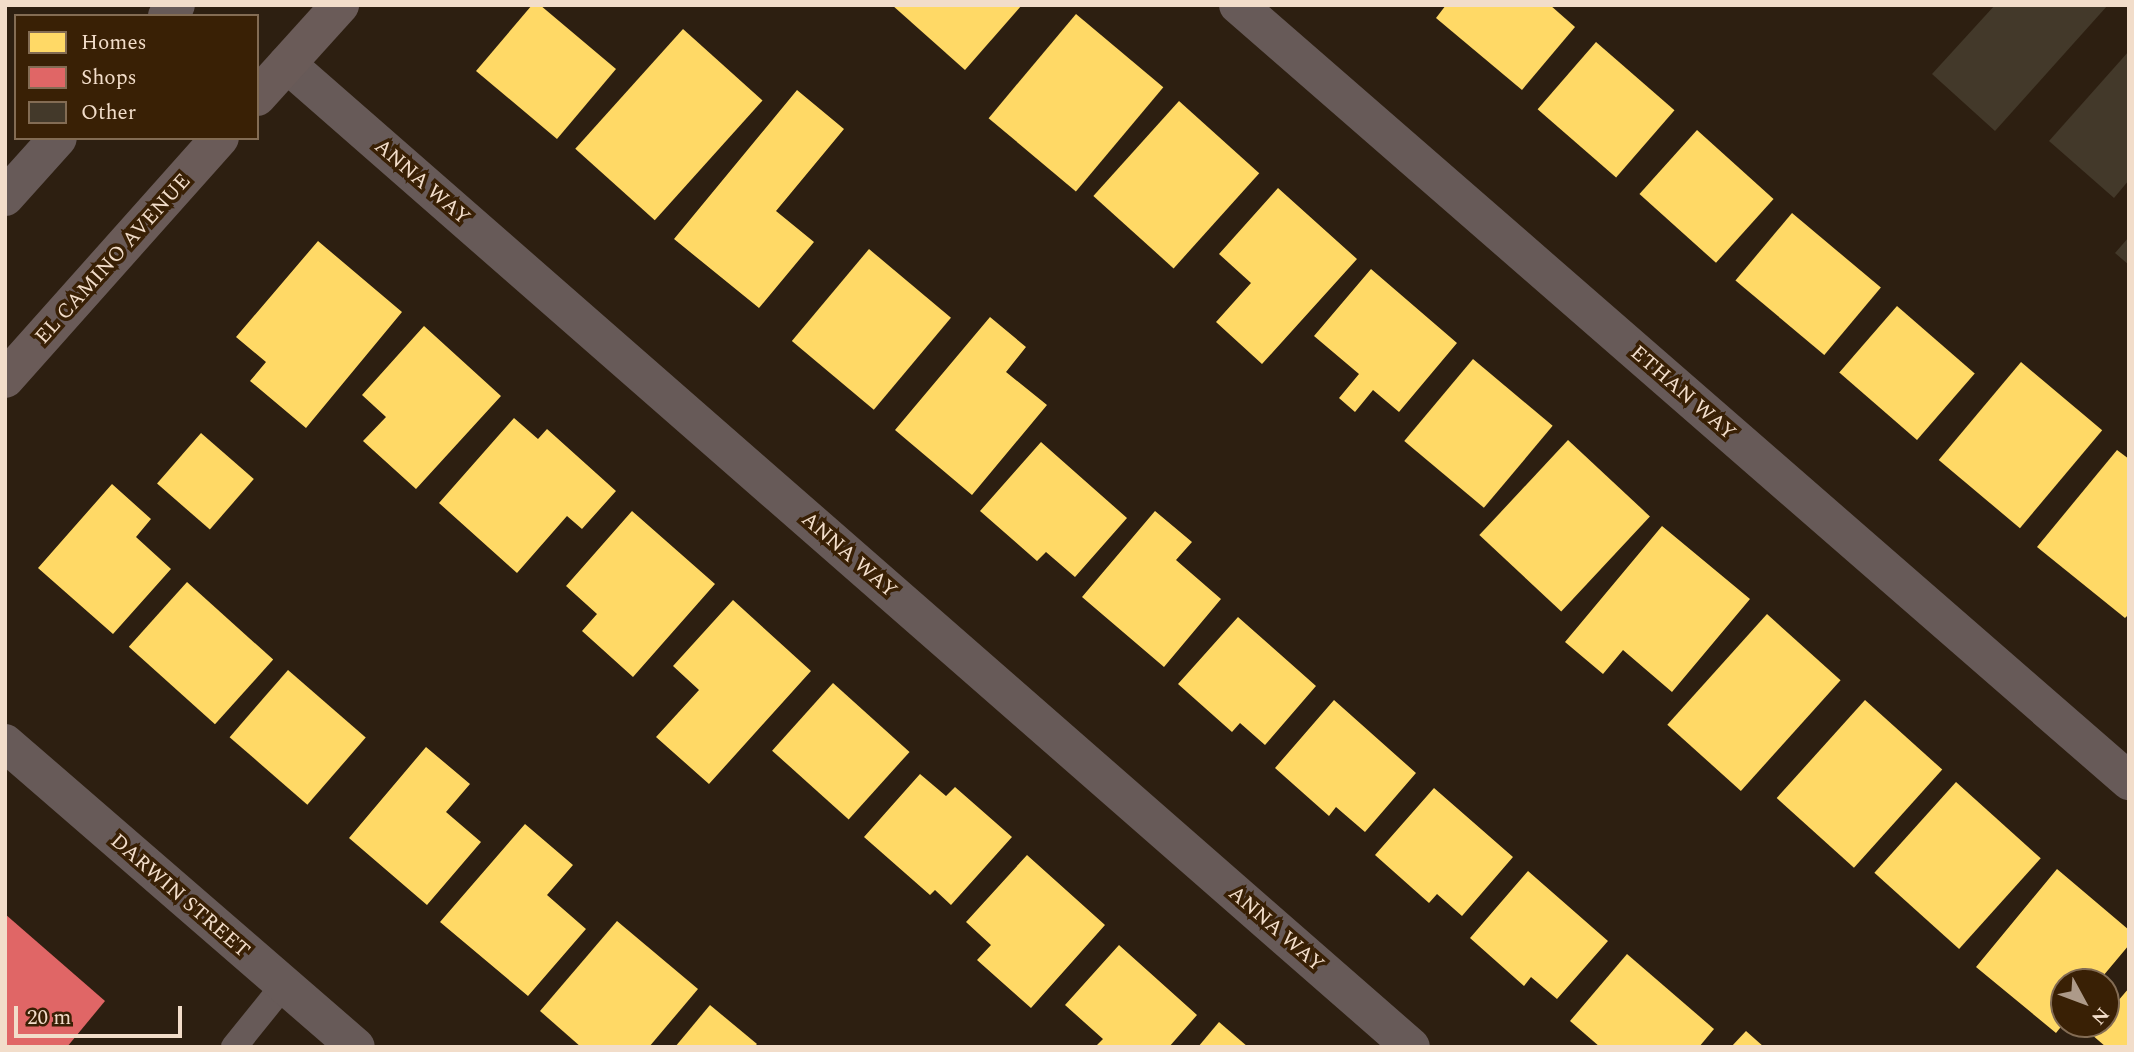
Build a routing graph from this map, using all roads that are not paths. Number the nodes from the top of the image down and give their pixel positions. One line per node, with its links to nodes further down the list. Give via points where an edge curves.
1 (340, 5): 3 (main road)
2 (1238, 5): 10 (street, ETHAN WAY)
3 (287, 64): 4 (main road); 14 (street, ANNA WAY)
4 (259, 95)
5 (56, 140): 7 (street)
6 (218, 140): 8 (main road, EL CAMINO AVENUE)
7 (5, 197)
8 (5, 379)
9 (5, 743): 11 (street, DARWIN STREET)
10 (2129, 781)
11 (283, 986): 12 (lane); 13 (street, DARWIN STREET)
12 (234, 1047)
13 (356, 1047)
14 (1411, 1047)

